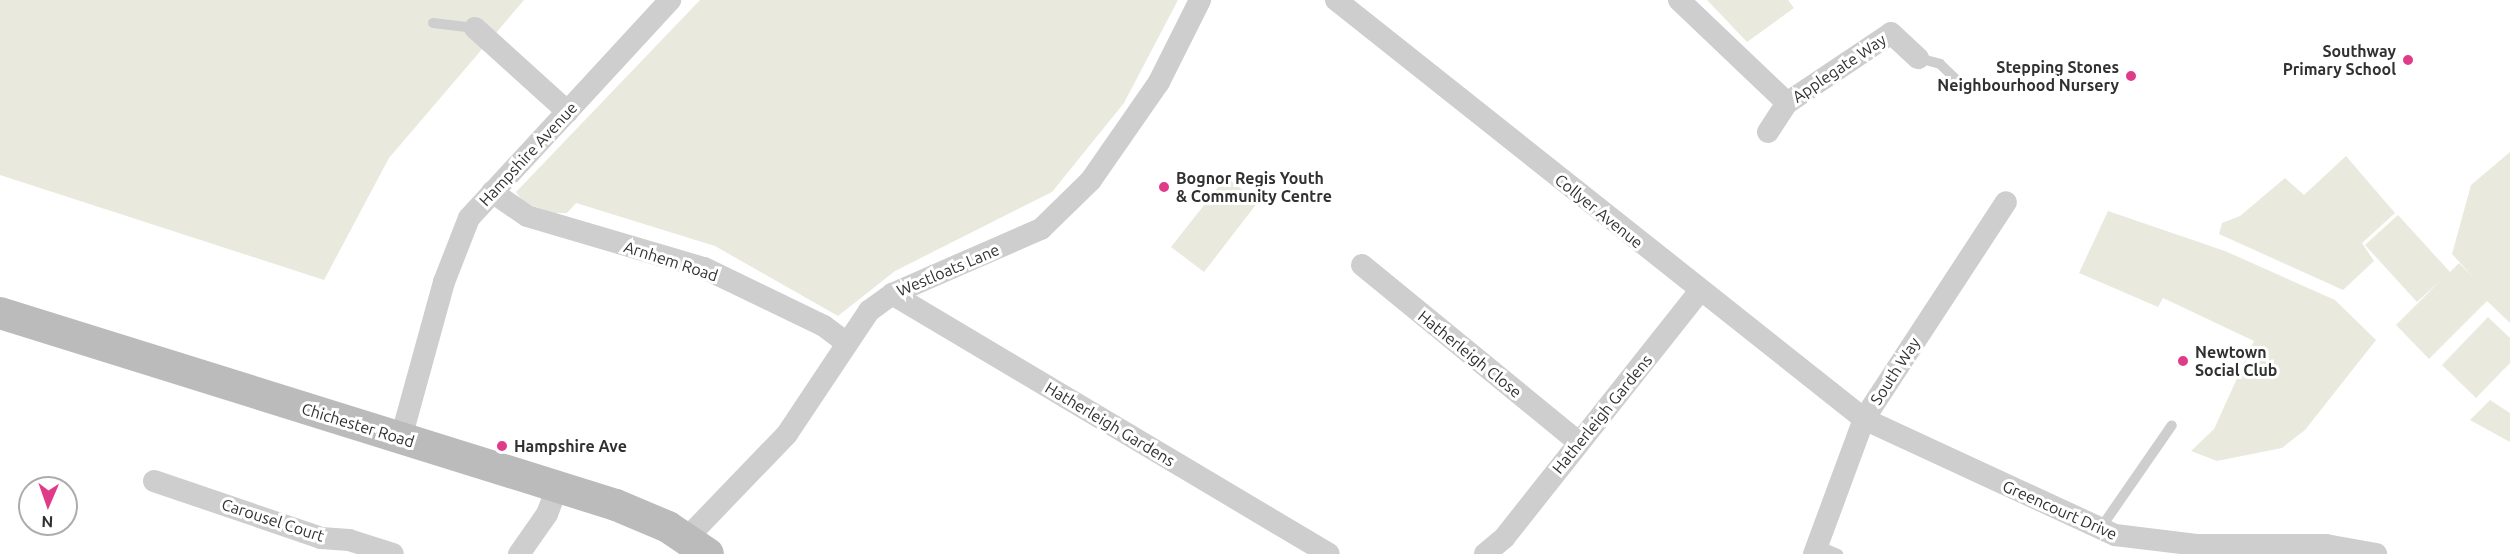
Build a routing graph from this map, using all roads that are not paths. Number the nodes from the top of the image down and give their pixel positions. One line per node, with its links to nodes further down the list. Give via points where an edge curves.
1 (670, 0): 10 (street, Hampshire Avenue)
2 (1200, 0): 16 (street, Westloats Lane, via 1142,110 1091,180 1041,229)
3 (1336, 0): 15 (street, Collyer Avenue)
4 (1679, 0): 9 (street, Applegate Way)
5 (433, 23): 6 (lane)
6 (475, 28): 10 (street)
7 (1918, 58): 8 (lane, via 1940,64); 9 (street, Applegate Way, via 1891,33)
8 (1967, 90)
9 (1787, 103): 11 (street, Applegate Way)
10 (568, 112): 12 (street, Hampshire Avenue)
11 (1768, 132)
12 (492, 192): 18 (street, Arnhem Road, via 527,216 704,268 824,326); 21 (street, Hampshire Avenue, via 469,218 444,282)
13 (2006, 202): 19 (street, South Way)
14 (1362, 265): 22 (street, Hatherleigh Close)
15 (1700, 291): 19 (street, Collyer Avenue); 22 (street, Hatherleigh Gardens)
16 (892, 294): 18 (street, Westloats Lane, via 869,311); 31 (street, Hatherleigh Gardens)
17 (0, 313): 21 (main road, Chichester Road)
18 (845, 342): 26 (street, Westloats Lane, via 787,434)
19 (1864, 419): 25 (street, Greencourt Drive); 28 (street, South Way)
20 (2172, 425): 25 (lane)
21 (401, 438): 24 (main road, Chichester Road)
22 (1578, 442): 27 (street, Hatherleigh Gardens)
23 (154, 481): 29 (street, Carousel Court, via 321,538 349,540)
24 (558, 486): 26 (main road, Chichester Road, via 616,505); 30 (street, via 547,514)
25 (2100, 529): 34 (street, Greencourt Drive, via 2136,541 2326,545)
26 (697, 546)
27 (1508, 546): 32 (street, Hatherleigh Gardens)
28 (1815, 550): 33 (lane)
29 (393, 554)
30 (519, 554)
31 (1329, 554)
32 (1485, 554)
33 (1838, 554)
34 (2376, 554)

